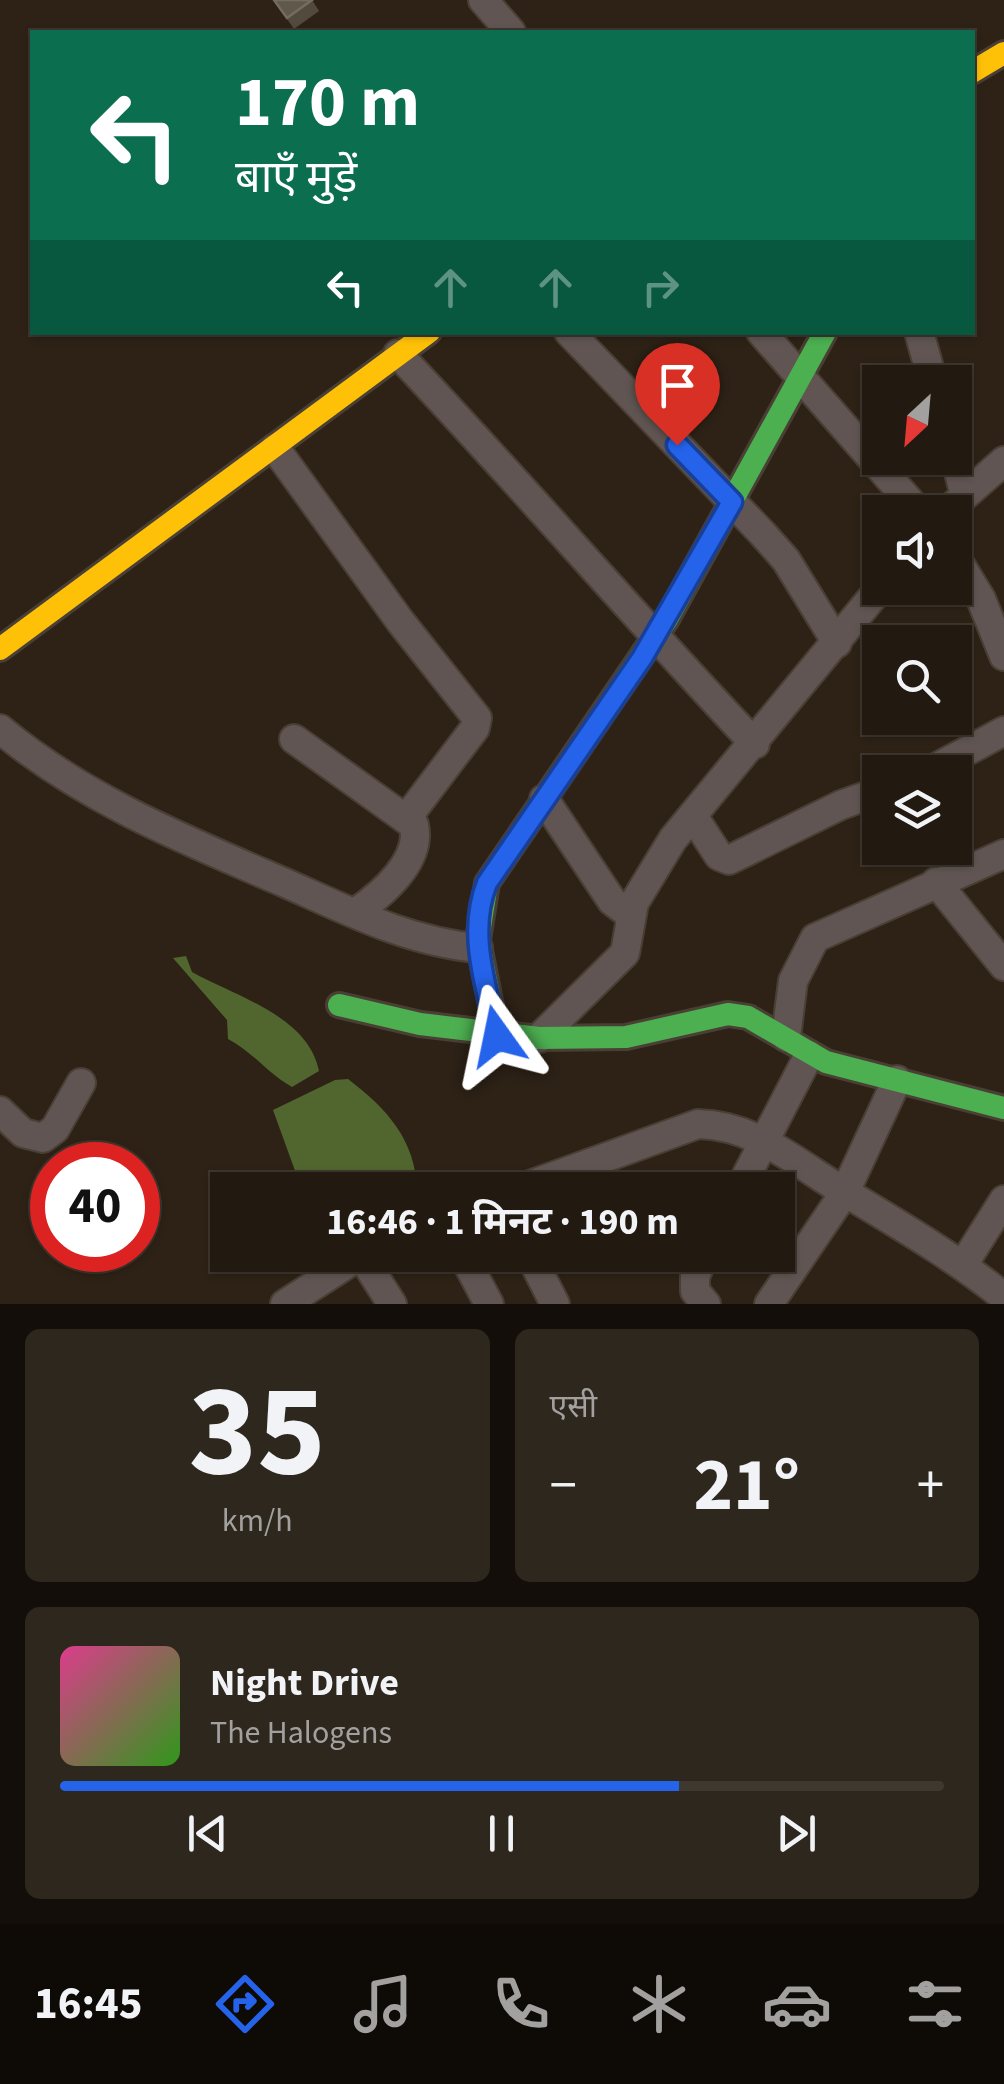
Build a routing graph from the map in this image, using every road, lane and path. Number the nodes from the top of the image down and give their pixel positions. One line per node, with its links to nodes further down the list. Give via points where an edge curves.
1 (483, 0): 2 (street)
2 (508, 30)
3 (425, 335): 8 (street)
4 (572, 335): 15 (street)
5 (763, 335): 10 (street)
6 (823, 335): 10 (street)
7 (920, 335): 9 (street)
8 (398, 354): 11 (street); 18 (street)
9 (928, 365)
10 (798, 378): 13 (street); 15 (street)
11 (275, 448): 20 (street); 30 (street, via 477,718)
12 (1004, 462): 14 (street)
13 (903, 495)
14 (966, 495)
15 (732, 502): 18 (street); 19 (street, via 786,560)
16 (972, 583): 21 (street)
17 (867, 605): 19 (street)
18 (654, 638): 25 (street); 28 (street)
19 (837, 643): 25 (street)
20 (0, 649)
21 (1004, 656)
22 (0, 729): 33 (street, via 82,790)
23 (1004, 731): 26 (street)
24 (294, 739): 30 (street)
25 (754, 744): 29 (street)
26 (960, 755)
27 (862, 798): 29 (street, via 729,860 719,856)
28 (544, 799): 34 (street, via 612,901); 35 (street, via 487,883 479,904)
29 (693, 816): 34 (street)
30 (406, 819): 33 (street, via 417,837 410,855)
31 (1004, 854): 32 (street)
32 (936, 882): 36 (street); 39 (street, via 815,938 793,981)
33 (355, 913): 35 (street, via 405,935)
34 (630, 914): 40 (street, via 625,952)
35 (478, 948): 38 (street)
36 (1004, 966)
37 (339, 1005): 38 (street)
38 (497, 1036): 40 (street)
39 (786, 1037): 40 (street, via 728,1014 626,1037); 41 (street)
40 (538, 1038)
41 (808, 1055): 42 (street); 46 (street)
42 (897, 1080): 44 (street); 49 (street)
43 (82, 1083): 45 (street, via 43,1138 23,1133)
44 (1004, 1108)
45 (0, 1111)
46 (764, 1141): 47 (street, via 724,1124 698,1124); 48 (street); 49 (street)
47 (566, 1172)
48 (748, 1172)
49 (845, 1192): 51 (street); 63 (street)
50 (1004, 1200): 51 (street)
51 (963, 1265): 57 (street)
52 (335, 1272): 58 (street)
53 (372, 1272): 59 (street)
54 (472, 1272): 60 (street)
55 (539, 1272): 61 (street)
56 (697, 1272): 62 (street, via 695,1291)
57 (1004, 1298)
58 (285, 1304)
59 (392, 1304)
60 (489, 1304)
61 (555, 1304)
62 (706, 1304)
63 (768, 1304)

